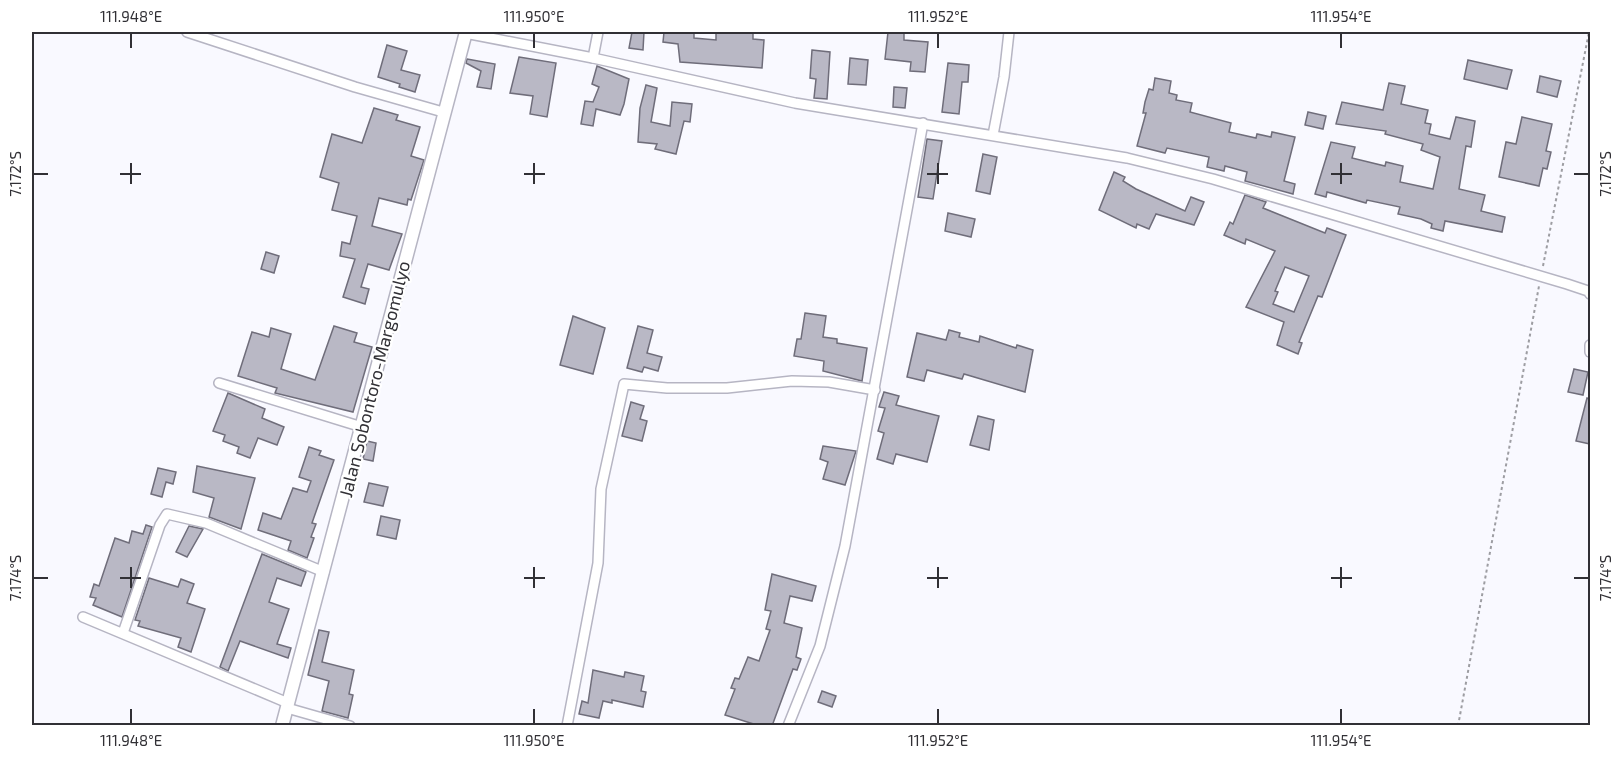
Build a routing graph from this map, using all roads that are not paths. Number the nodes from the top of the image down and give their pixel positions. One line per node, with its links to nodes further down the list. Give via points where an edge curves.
1 (187, 32): 6 (street, via 355,87)
2 (465, 32): 5 (street); 6 (street, Jalan Sobontoro-Margomulyo)
3 (598, 32): 5 (street)
4 (1009, 32): 8 (street)
5 (593, 58): 7 (street, via 795,103)
6 (443, 111): 14 (street, Jalan Sobontoro-Margomulyo)
7 (923, 123): 8 (street); 13 (street)
8 (993, 135): 9 (street, via 1127,158 1213,179)
9 (1590, 294)
10 (1590, 345): 11 (street)
11 (1590, 352)
12 (219, 383): 14 (street)
13 (875, 390): 21 (street, via 792,381 727,388 624,384 601,489 598,563); 22 (street, via 854,503 820,646)
14 (362, 427): 15 (street, Jalan Sobontoro-Margomulyo)
15 (324, 572): 17 (street, via 206,523 167,514); 18 (street, Jalan Sobontoro-Margomulyo)
16 (83, 616): 17 (street)
17 (123, 633): 18 (street)
18 (288, 705): 19 (street, Jalan Sobontoro-Margomulyo); 20 (street)
19 (282, 726)
20 (350, 726)
21 (567, 726)
22 (788, 726)

